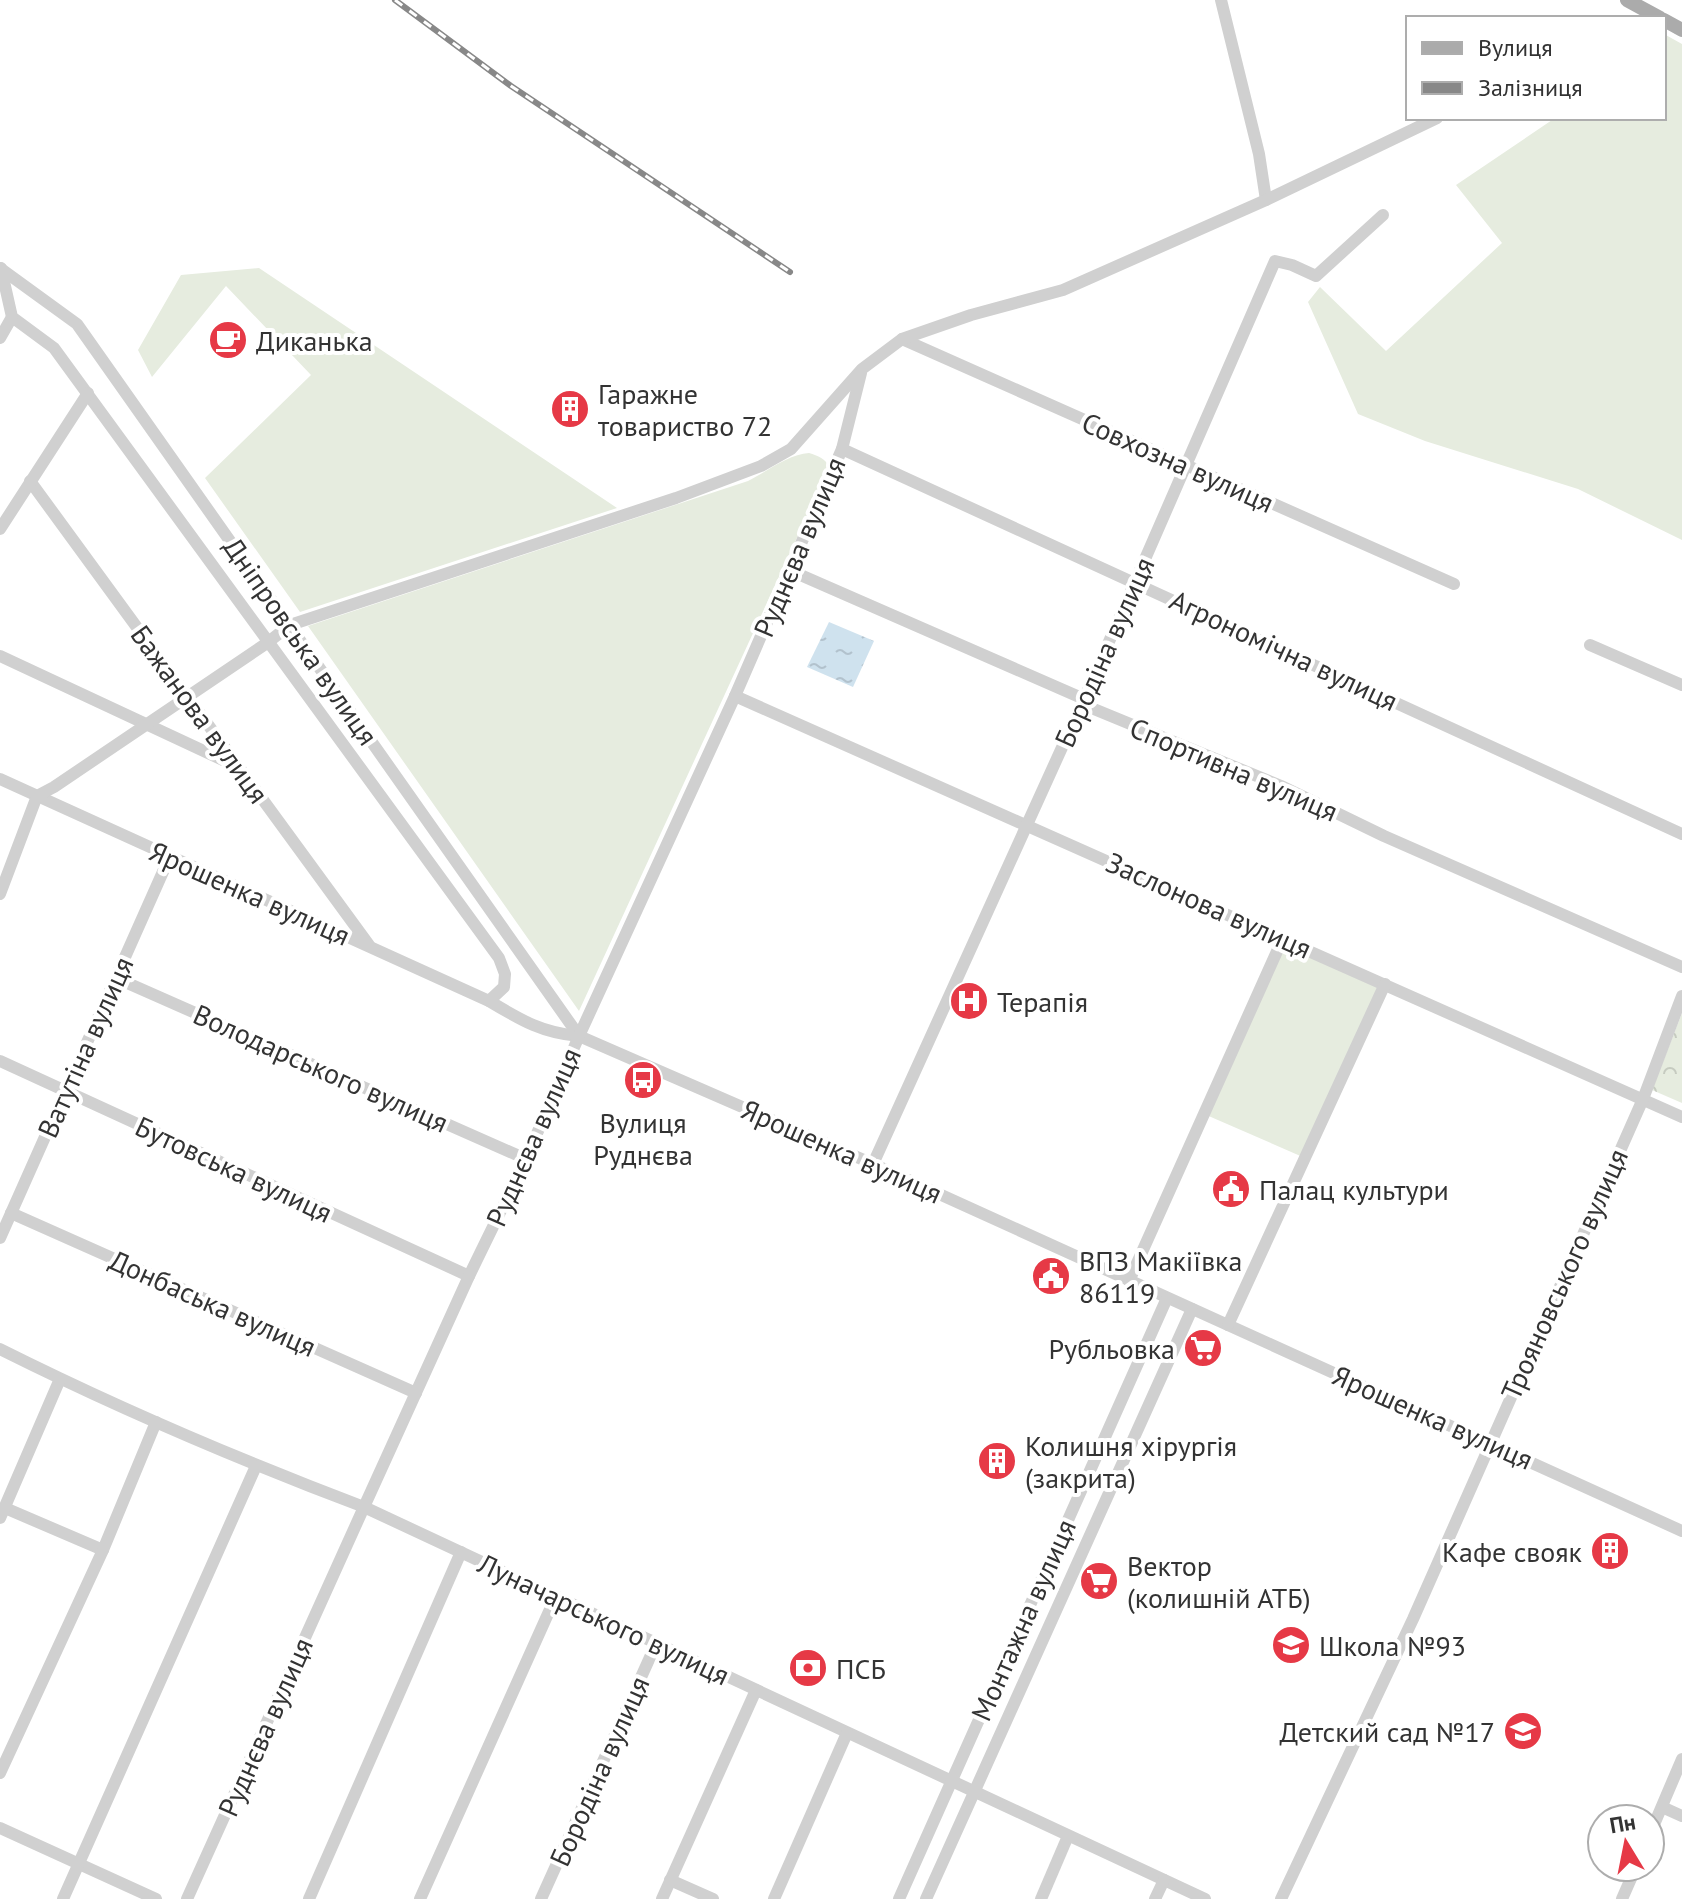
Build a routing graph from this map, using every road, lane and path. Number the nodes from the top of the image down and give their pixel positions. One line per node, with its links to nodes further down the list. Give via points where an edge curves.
1 (1221, 0): 5 (street)
2 (1627, 0): 3 (main road)
3 (1653, 16)
4 (1433, 120): 5 (street)
5 (1266, 200): 10 (street, via 1063,290)
6 (1383, 215): 14 (street, Бородіна вулиця, via 1316,276 1275,261)
7 (0, 269): 8 (street, Дніпровська вулиця); 20 (street, Дніпровська вулиця, via 77,324)
8 (12, 317): 9 (street); 12 (street, Дніпровська вулиця, via 54,348)
9 (0, 338)
10 (902, 339): 11 (street); 14 (street, Совхозна вулиця)
11 (862, 369): 13 (street, Руднєва вулиця); 20 (street, via 791,449 761,466)
12 (88, 393): 15 (street); 21 (street, Дніпровська вулиця)
13 (842, 449): 17 (street, Руднєва вулиця); 18 (street, Агрономічна вулиця)
14 (1187, 466): 18 (street, Бородіна вулиця); 19 (street, Совхозна вулиця)
15 (30, 481): 16 (street); 26 (street, Бажанова вулиця)
16 (0, 529)
17 (789, 570): 25 (street, Руднєва вулиця); 27 (street, Спортивна вулиця)
18 (1135, 581): 27 (street, Бородіна вулиця); 33 (street, Агрономічна вулиця)
19 (1454, 584)
20 (290, 625): 21 (street); 43 (street, Дніпровська вулиця)
21 (267, 643): 26 (street); 42 (street, Дніпровська вулиця, via 499,958 504,987)
22 (1590, 645): 24 (street)
23 (0, 656): 28 (street)
24 (1682, 685)
25 (735, 696): 32 (street, Заслонова вулиця); 43 (street, Руднєва вулиця)
26 (188, 697): 28 (street); 29 (street, Бажанова вулиця)
27 (1084, 699): 32 (street, Бородіна вулиця); 38 (street, Спортивна вулиця, via 1089,707 1281,786)
28 (145, 726): 29 (street); 31 (street)
29 (241, 769): 37 (street, Бажанова вулиця)
30 (0, 779): 31 (street, Ярошенка вулиця)
31 (37, 796): 34 (street, Ярошенка вулиця); 35 (street)
32 (1026, 824): 36 (street, Заслонова вулиця); 49 (street, Бородіна вулиця)
33 (1682, 834)
34 (170, 856): 37 (street, Ярошенка вулиця); 39 (street, Ватутіна вулиця)
35 (0, 894)
36 (1283, 938): 40 (street, Заслонова вулиця); 53 (street)
37 (371, 948): 42 (street, Ярошенка вулиця)
38 (1682, 967)
39 (116, 978): 45 (street, Ватутіна вулиця); 48 (street, Володарського вулиця)
40 (1385, 984): 46 (street, Заслонова вулиця); 56 (street)
41 (1682, 996): 46 (street, Трояновського вулиця)
42 (489, 1001): 43 (street, Ярошенка вулиця, via 549,1033)
43 (579, 1036): 48 (street, Руднєва вулиця); 49 (street, Ярошенка вулиця)
44 (0, 1061): 45 (street, Бутовська вулиця)
45 (66, 1091): 50 (street, Ватутіна вулиця); 52 (street, Бутовська вулиця)
46 (1643, 1099): 47 (street, Заслонова вулиця); 61 (street, Трояновського вулиця)
47 (1682, 1117)
48 (526, 1159): 52 (street, Руднєва вулиця)
49 (873, 1164): 53 (street, Ярошенка вулиця)
50 (11, 1213): 51 (street, Ватутіна вулиця); 59 (street, Донбаська вулиця)
51 (0, 1238)
52 (469, 1276): 59 (street, Руднєва вулиця)
53 (1129, 1281): 54 (street, Ярошенка вулиця)
54 (1167, 1298): 55 (street, Ярошенка вулиця); 74 (street, Монтажна вулиця)
55 (1192, 1309): 56 (street, Ярошенка вулиця); 75 (street, Монтажна вулиця, via 1001,1746)
56 (1228, 1325): 61 (street, Ярошенка вулиця)
57 (0, 1349): 58 (street, Луначарського вулиця)
58 (60, 1379): 60 (street, Луначарського вулиця); 64 (street)
59 (416, 1393): 63 (street, Руднєва вулиця)
60 (156, 1422): 62 (street, Луначарського вулиця); 66 (street)
61 (1489, 1442): 65 (street, Ярошенка вулиця); 96 (street, Трояновського вулиця, via 1413,1619)
62 (256, 1466): 63 (street, Луначарського вулиця); 79 (street)
63 (364, 1507): 67 (street, Луначарського вулиця); 84 (street, Руднєва вулиця)
64 (2, 1513): 66 (street)
65 (1682, 1531)
66 (103, 1550): 73 (street)
67 (461, 1552): 68 (street, Луначарського вулиця); 85 (street)
68 (556, 1596): 69 (street, Луначарського вулиця); 86 (street)
69 (656, 1644): 70 (street, Луначарського вулиця); 87 (street, Бородіна вулиця)
70 (756, 1690): 71 (street, Луначарського вулиця); 80 (street)
71 (847, 1733): 74 (street, Луначарського вулиця); 90 (street)
72 (1682, 1759): 76 (street)
73 (0, 1773)
74 (951, 1781): 75 (street, Луначарського вулиця); 91 (street, Монтажна вулиця)
75 (974, 1793): 78 (street, Луначарського вулиця); 92 (street, Монтажна вулиця)
76 (1664, 1803)
77 (0, 1828): 79 (street)
78 (1068, 1836): 81 (street, Луначарського вулиця); 93 (street)
79 (79, 1864): 82 (street); 83 (street)
80 (670, 1880): 88 (street); 89 (street)
81 (1164, 1880): 94 (street); 95 (street, Луначарського вулиця)
82 (63, 1899)
83 (156, 1899)
84 (187, 1899)
85 (309, 1899)
86 (420, 1899)
87 (541, 1899)
88 (662, 1899)
89 (713, 1899)
90 (774, 1899)
91 (899, 1899)
92 (926, 1899)
93 (1041, 1899)
94 (1155, 1899)
95 (1205, 1899)
96 (1281, 1899)

